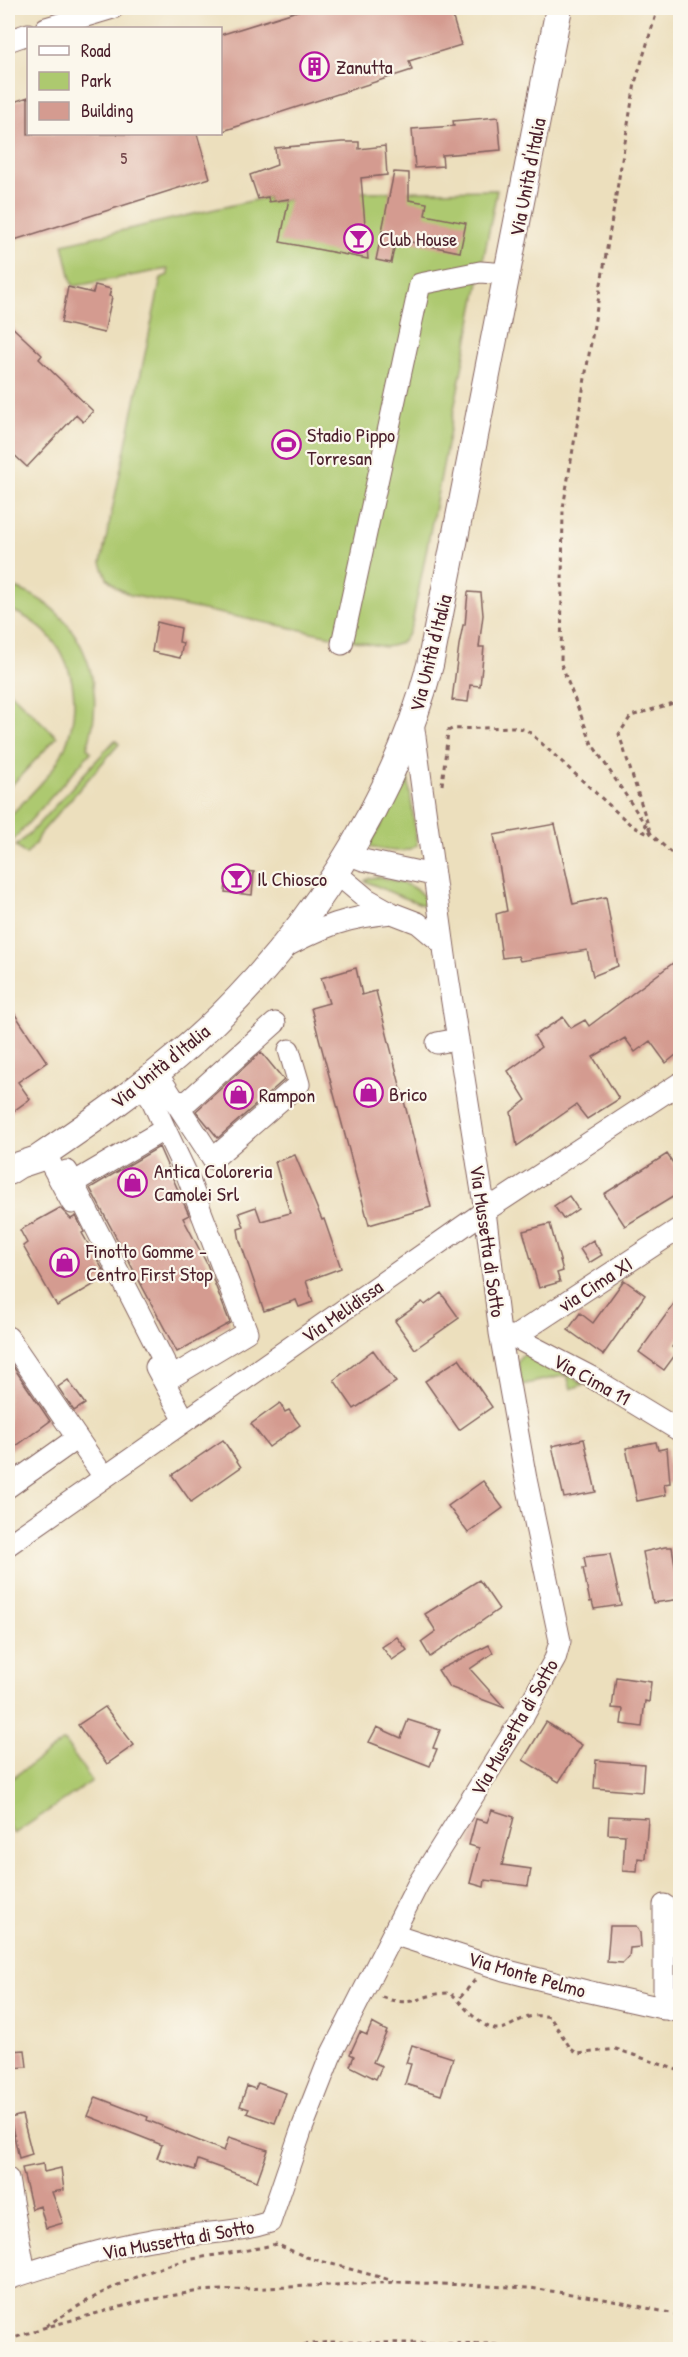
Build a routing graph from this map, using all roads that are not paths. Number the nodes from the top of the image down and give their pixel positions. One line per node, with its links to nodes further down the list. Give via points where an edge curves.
1 (113, 8): 3 (street)
2 (560, 8): 6 (main road, Via Unità d'Italia)
3 (49, 27)
4 (27, 34): 5 (street)
5 (8, 40)
6 (508, 274): 7 (street, via 480,272 420,284); 8 (main road, Via Unità d'Italia, via 430,665)
7 (342, 644)
8 (413, 722): 9 (main road, Via Unità d'Italia, via 377,801); 10 (street, Via Mussetta di Sotto)
9 (341, 863): 10 (street, via 363,860); 11 (street, via 367,899); 13 (main road, Via Unità d'Italia)
10 (433, 875): 12 (street, Via Mussetta di Sotto)
11 (392, 913): 12 (street, via 418,922); 13 (street, via 357,916 318,929)
12 (443, 944): 15 (street, Via Mussetta di Sotto)
13 (280, 950): 18 (main road, Via Unità d'Italia, via 214,1022)
14 (275, 1023): 20 (street, via 188,1101)
15 (458, 1039): 16 (street); 26 (street, Via Mussetta di Sotto)
16 (437, 1043)
17 (289, 1050): 20 (street, via 299,1084 213,1159)
18 (149, 1078): 20 (street); 21 (street, via 152,1100); 22 (main road, Via Unità d'Italia)
19 (681, 1083): 26 (street, Via Melidissa)
20 (177, 1102)
21 (165, 1129): 24 (street); 24 (street, via 248,1332 172,1377)
22 (46, 1153): 23 (main road, Via Unità d'Italia); 24 (street); 25 (main road, Via Unità d'Italia); 30 (street)
23 (8, 1172)
24 (73, 1183)
25 (8, 1189)
26 (485, 1211): 28 (street, Via Mussetta di Sotto); 30 (street, Via Melidissa)
27 (679, 1230): 28 (street, via Cima XI)
28 (507, 1335): 31 (street, Via Cima 11, via 591,1377); 37 (street, Via Mussetta di Sotto, via 530,1501 560,1641 555,1659 524,1715 418,1884)
29 (8, 1337): 32 (street)
30 (185, 1421): 33 (street, Via Melidissa)
31 (681, 1431)
32 (77, 1438): 33 (street); 34 (street)
33 (104, 1477): 35 (street, Via Melidissa)
34 (8, 1487)
35 (8, 1545)
36 (663, 1905): 38 (street, Via Monte Pelmo)
37 (393, 1934): 38 (street, Via Monte Pelmo, via 576,1989); 40 (street, Via Mussetta di Sotto, via 330,2057 270,2222 252,2228 148,2240)
38 (672, 2010)
39 (8, 2179): 40 (street, Via Mussetta di Sotto)
40 (16, 2276)

